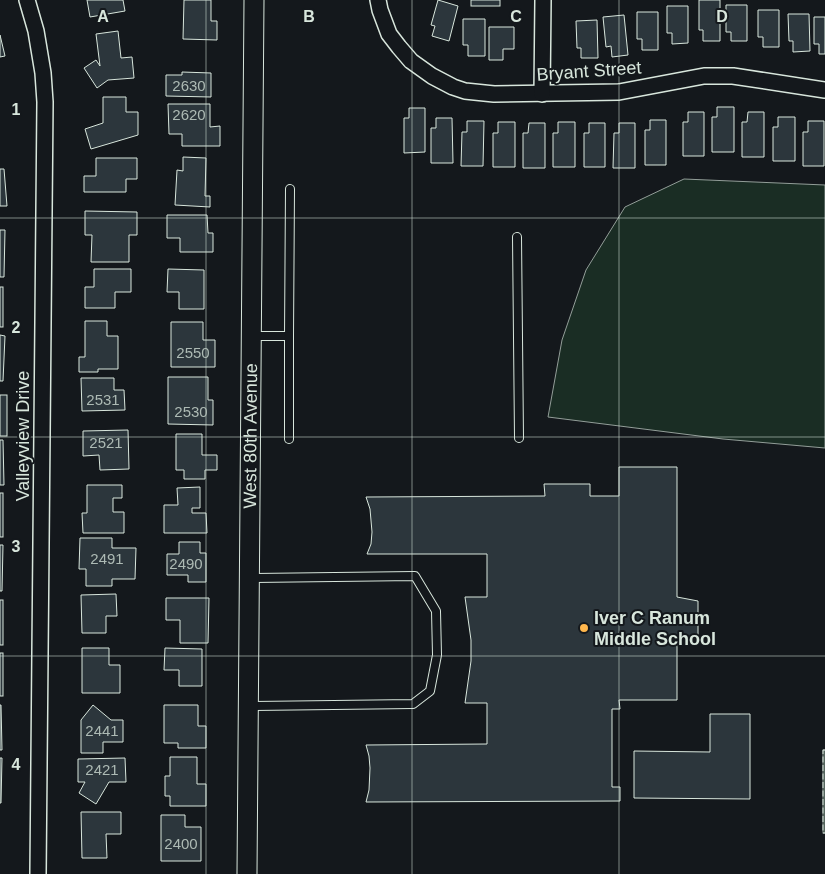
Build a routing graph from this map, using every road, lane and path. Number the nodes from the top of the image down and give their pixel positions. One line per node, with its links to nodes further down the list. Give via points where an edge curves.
1 (27, 0): 15 (street, Valleyview Drive, via 36,31 45,102)
2 (254, 0): 9 (street, West 80th Avenue)
3 (378, 0): 6 (street, Bryant Street, via 389,34 411,60 432,76 465,91)
4 (543, 0): 6 (street)
5 (825, 90): 6 (street, Bryant Street, via 733,76 704,76 619,92)
6 (542, 94)
7 (290, 189): 10 (lane)
8 (516, 236): 11 (lane)
9 (251, 336): 10 (lane); 13 (street, West 80th Avenue)
10 (289, 336): 12 (lane)
11 (519, 438)
12 (289, 439)
13 (249, 578): 14 (street, West 80th Avenue); 14 (lane, via 415,576 436,611 437,655 430,691 412,704)
14 (248, 706): 16 (street, West 80th Avenue)
15 (38, 874)
16 (247, 874)

